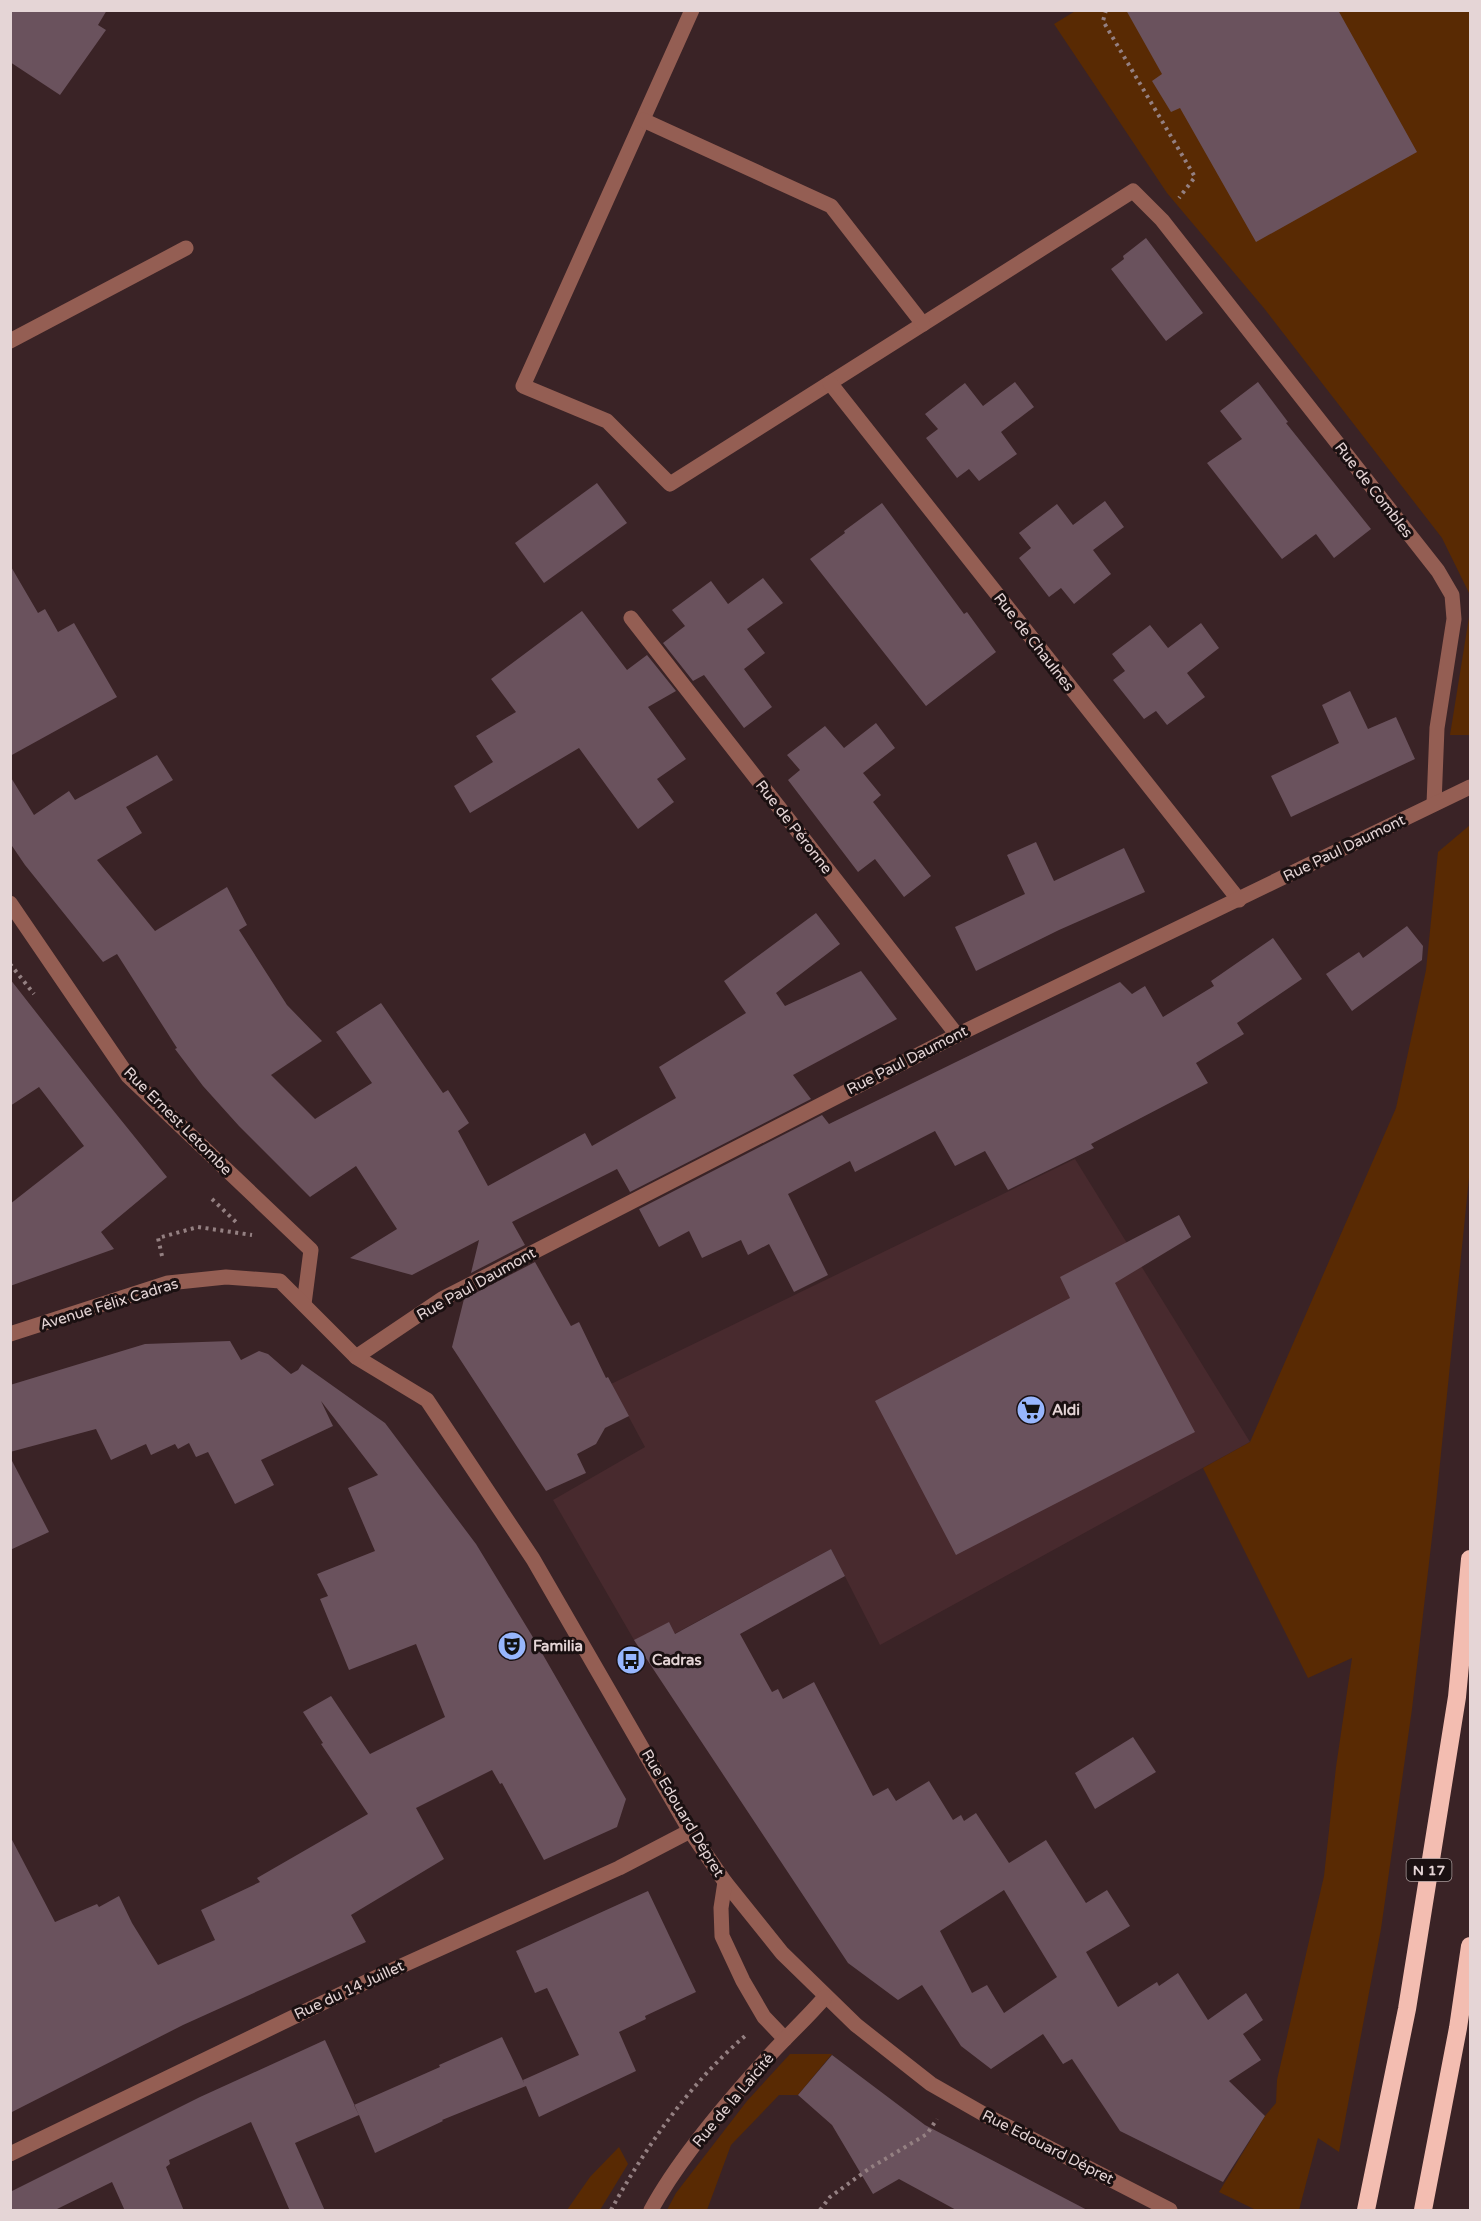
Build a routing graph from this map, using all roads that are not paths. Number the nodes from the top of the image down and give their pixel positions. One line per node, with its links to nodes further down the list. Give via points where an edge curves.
1 (692, 10): 2 (street)
2 (643, 120): 4 (street, via 831,206); 6 (street, via 524,386 607,421 670,484)
3 (186, 248): 5 (street)
4 (923, 324): 6 (street); 9 (street, Rue de Combles, via 1133,191 1162,220 1452,595 1454,619 1437,728)
5 (10, 341)
6 (830, 383): 10 (street, Rue de Chaulnes)
7 (631, 618): 12 (street, Rue de Péronne)
8 (1470, 787): 9 (street, Rue Paul Daumont)
9 (1434, 804): 10 (street, Rue Paul Daumont)
10 (1239, 900): 12 (street, Rue Paul Daumont)
11 (10, 903): 13 (street, Rue Ernest Letombe, via 129,1076 311,1250)
12 (957, 1035): 15 (street, Rue Paul Daumont, via 442,1299)
13 (304, 1304): 14 (street, Avenue Félix Cadras, via 280,1281 226,1276 168,1283); 15 (street, Avenue Félix Cadras)
14 (10, 1334)
15 (356, 1357): 17 (street, Rue Edouard Dépret, via 427,1400 533,1558)
16 (1470, 1559): 25 (highway, N 17, via 1456,1697 1407,2009)
17 (690, 1831): 18 (street, Rue Edouard Dépret); 22 (street, Rue du 14 Juillet)
18 (725, 1882): 20 (street, Rue Edouard Dépret, via 782,1953); 21 (street, via 722,1936 764,2017)
19 (1470, 1946): 26 (highway)
20 (825, 1997): 21 (street, Rue de la Laicité); 24 (street, Rue Edouard Dépret, via 931,2084)
21 (785, 2039): 23 (street, Rue de la Laicité, via 721,2112 664,2186)
22 (10, 2154)
23 (651, 2211)
24 (1170, 2211)
25 (1366, 2211)
26 (1424, 2211)

